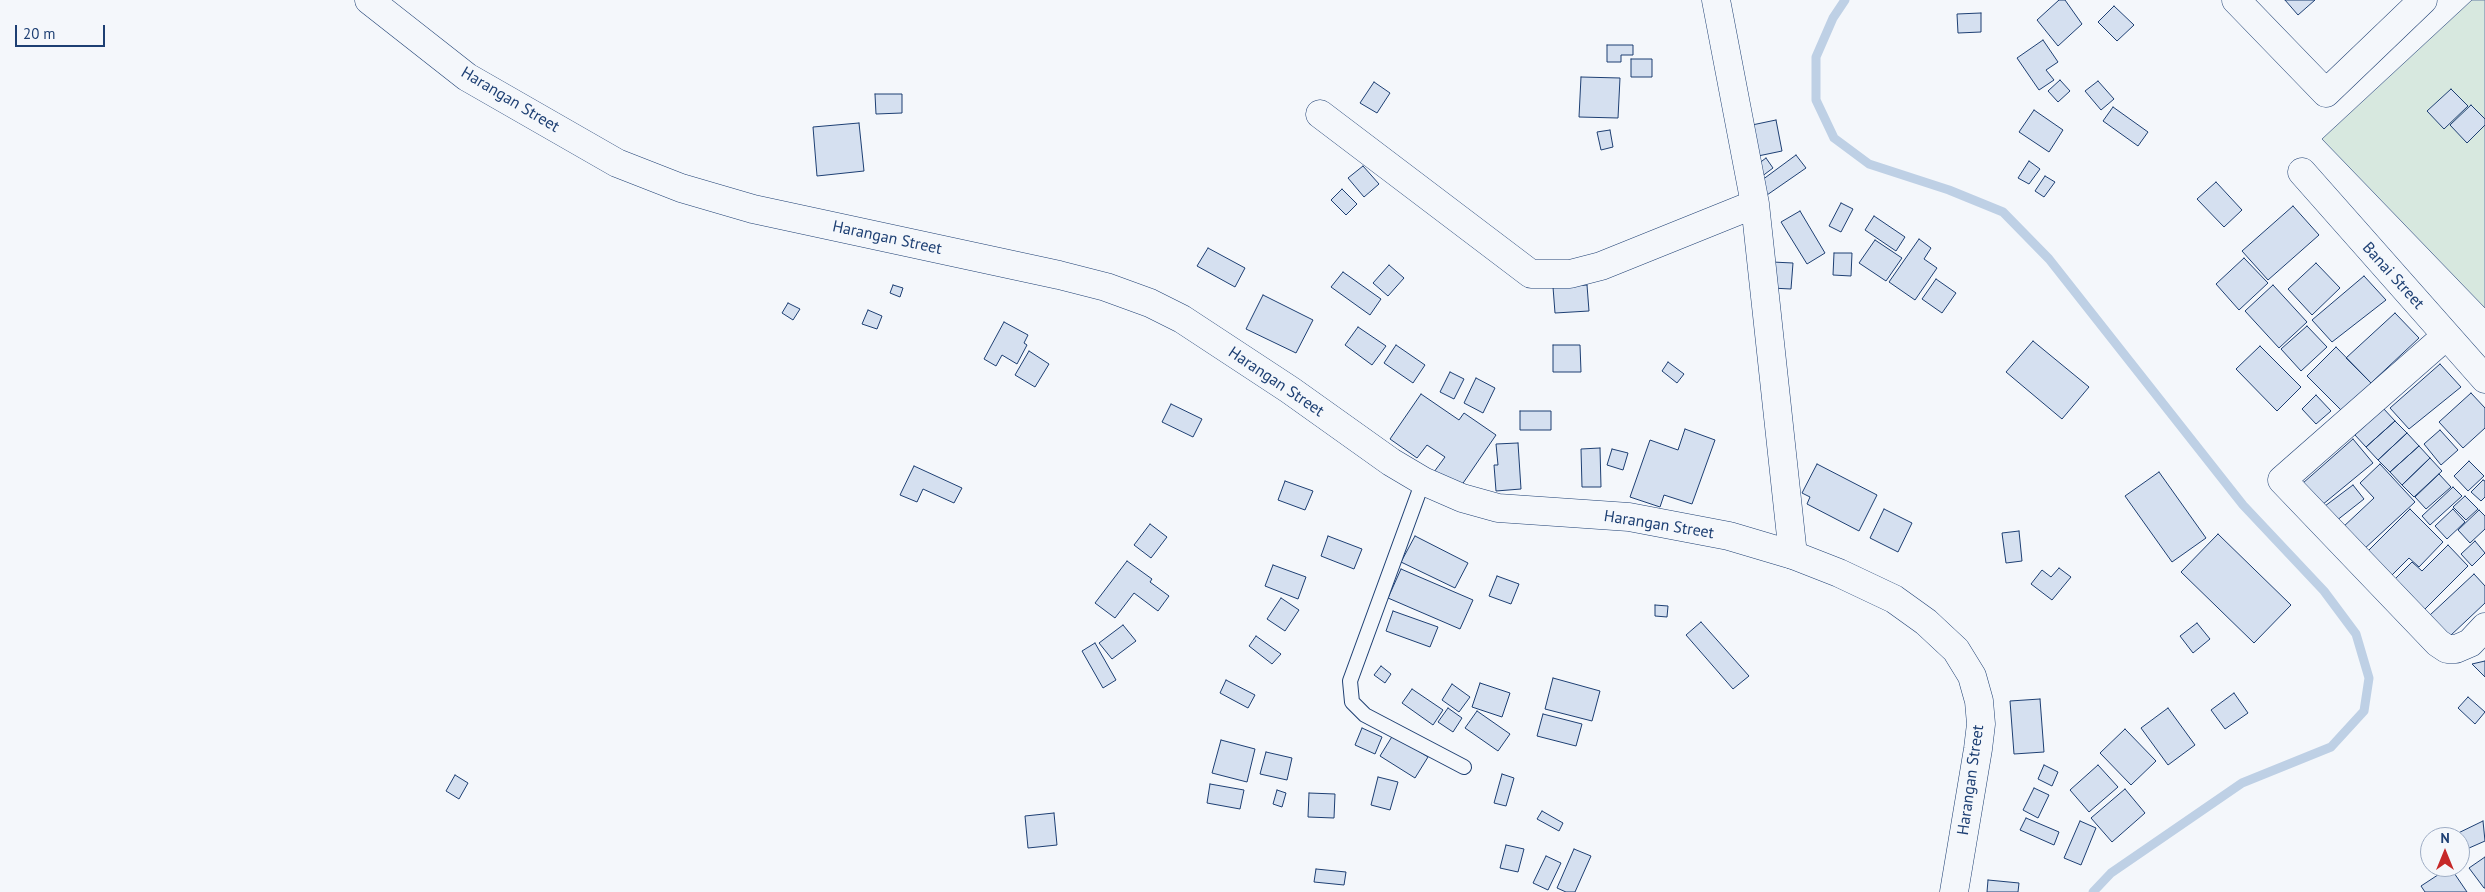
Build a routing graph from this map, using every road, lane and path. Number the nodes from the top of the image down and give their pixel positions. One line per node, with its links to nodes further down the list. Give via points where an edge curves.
1 (369, 0): 10 (street, Harangan Street, via 468,77 617,163 681,188 753,209 1059,275 1150,303 1182,319)
2 (1716, 0): 7 (street)
3 (2423, 0): 4 (street, via 2326,93)
4 (2243, 3)
5 (1320, 114): 7 (street, via 1531,274 1570,274 1601,266)
6 (2302, 172): 8 (street, Banai Street)
7 (1755, 204): 11 (street)
8 (2446, 336): 9 (street, Banai Street); 12 (street, via 2282,480 2438,643 2456,648 2470,643)
9 (2485, 379)
10 (1423, 481): 11 (street, Harangan Street, via 1462,498 1498,508 1629,517 1729,536); 13 (lane, via 1350,681 1352,702 1365,715)
11 (1793, 555): 14 (street, Harangan Street, via 1839,572 1894,599 1926,622 1956,650 1972,676 1981,724)
12 (2485, 627)
13 (1464, 767)
14 (1954, 892)

